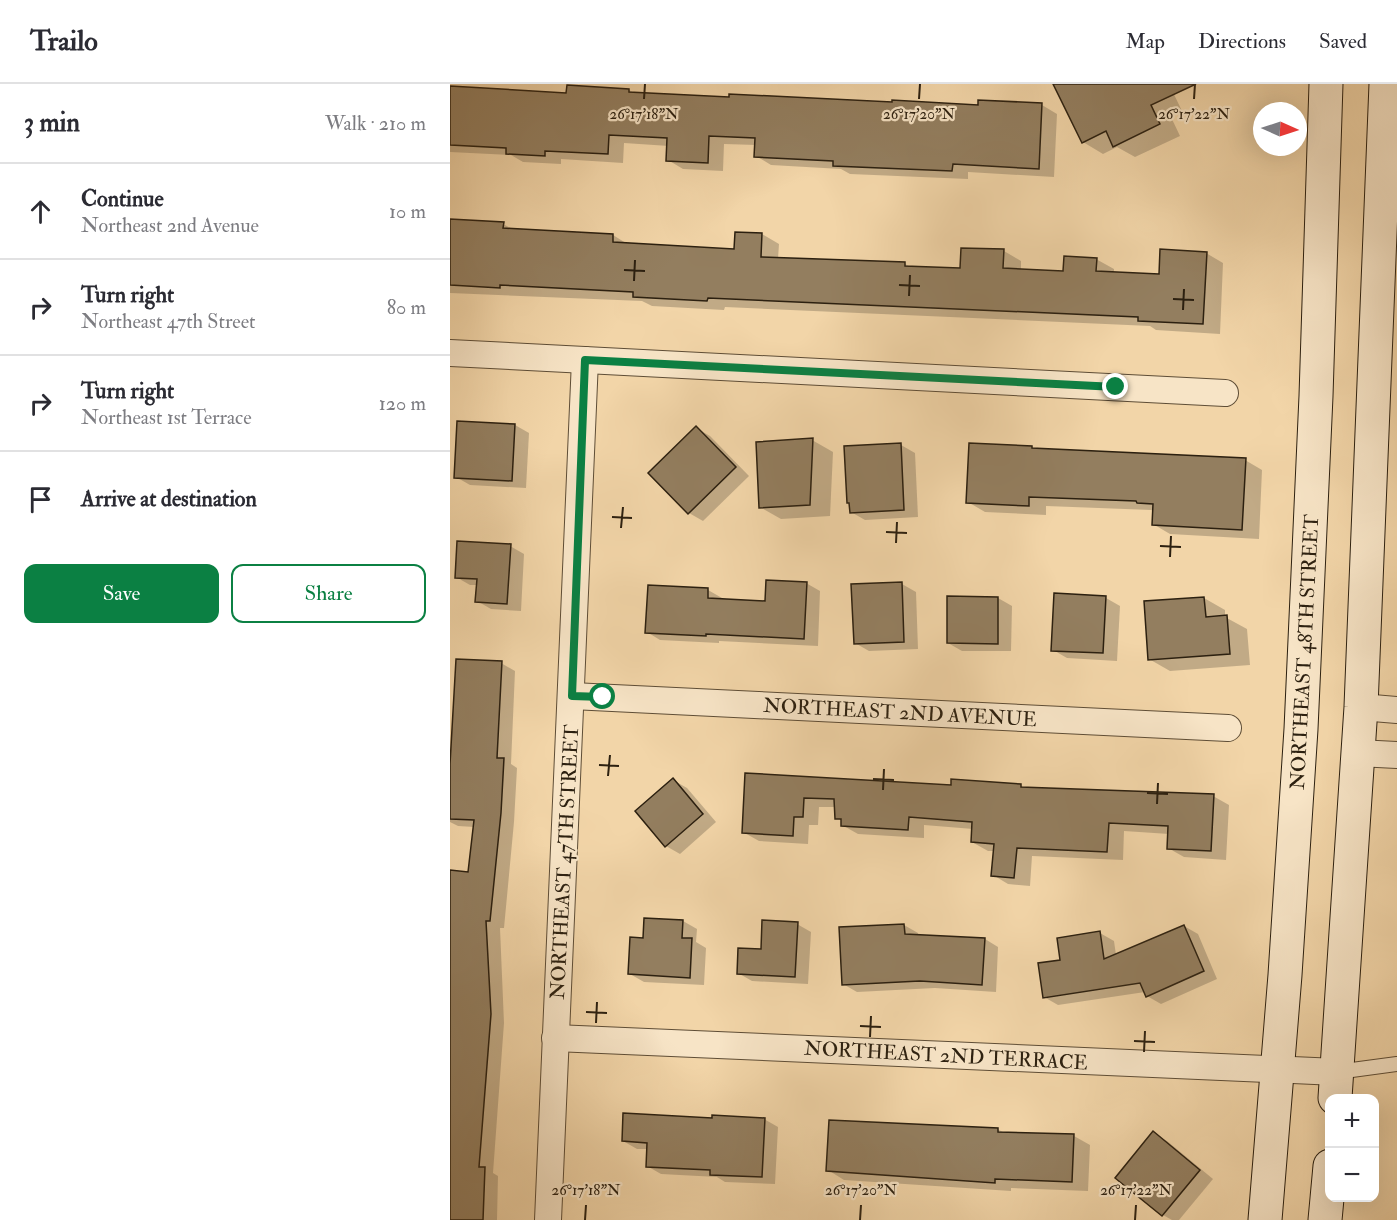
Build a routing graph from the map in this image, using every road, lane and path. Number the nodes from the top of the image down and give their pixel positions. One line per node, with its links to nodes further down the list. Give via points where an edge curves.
1 (1326, 84): 14 (main road, NORTHEAST 48TH STREET, via 1302,705)
2 (1386, 84): 7 (main road)
3 (450, 353): 4 (street)
4 (585, 360): 5 (street); 6 (street, NORTHEAST 47TH STREET)
5 (1225, 393)
6 (572, 696): 9 (street, NORTHEAST 2ND AVENUE); 12 (street, NORTHEAST 47TH STREET)
7 (1361, 707): 8 (street); 10 (main road)
8 (1397, 710)
9 (1228, 728)
10 (1358, 753): 11 (street); 15 (main road)
11 (1397, 755)
12 (555, 1038): 14 (street, NORTHEAST 2ND TERRACE); 17 (street, NORTHEAST 47TH STREET)
13 (1397, 1064): 15 (lane)
14 (1278, 1070): 15 (street, NORTHEAST 2ND TERRACE); 18 (main road, NORTHEAST 48TH STREET)
15 (1336, 1085)
16 (1326, 1202): 19 (main road)
17 (548, 1220)
18 (1265, 1220)
19 (1325, 1220)

